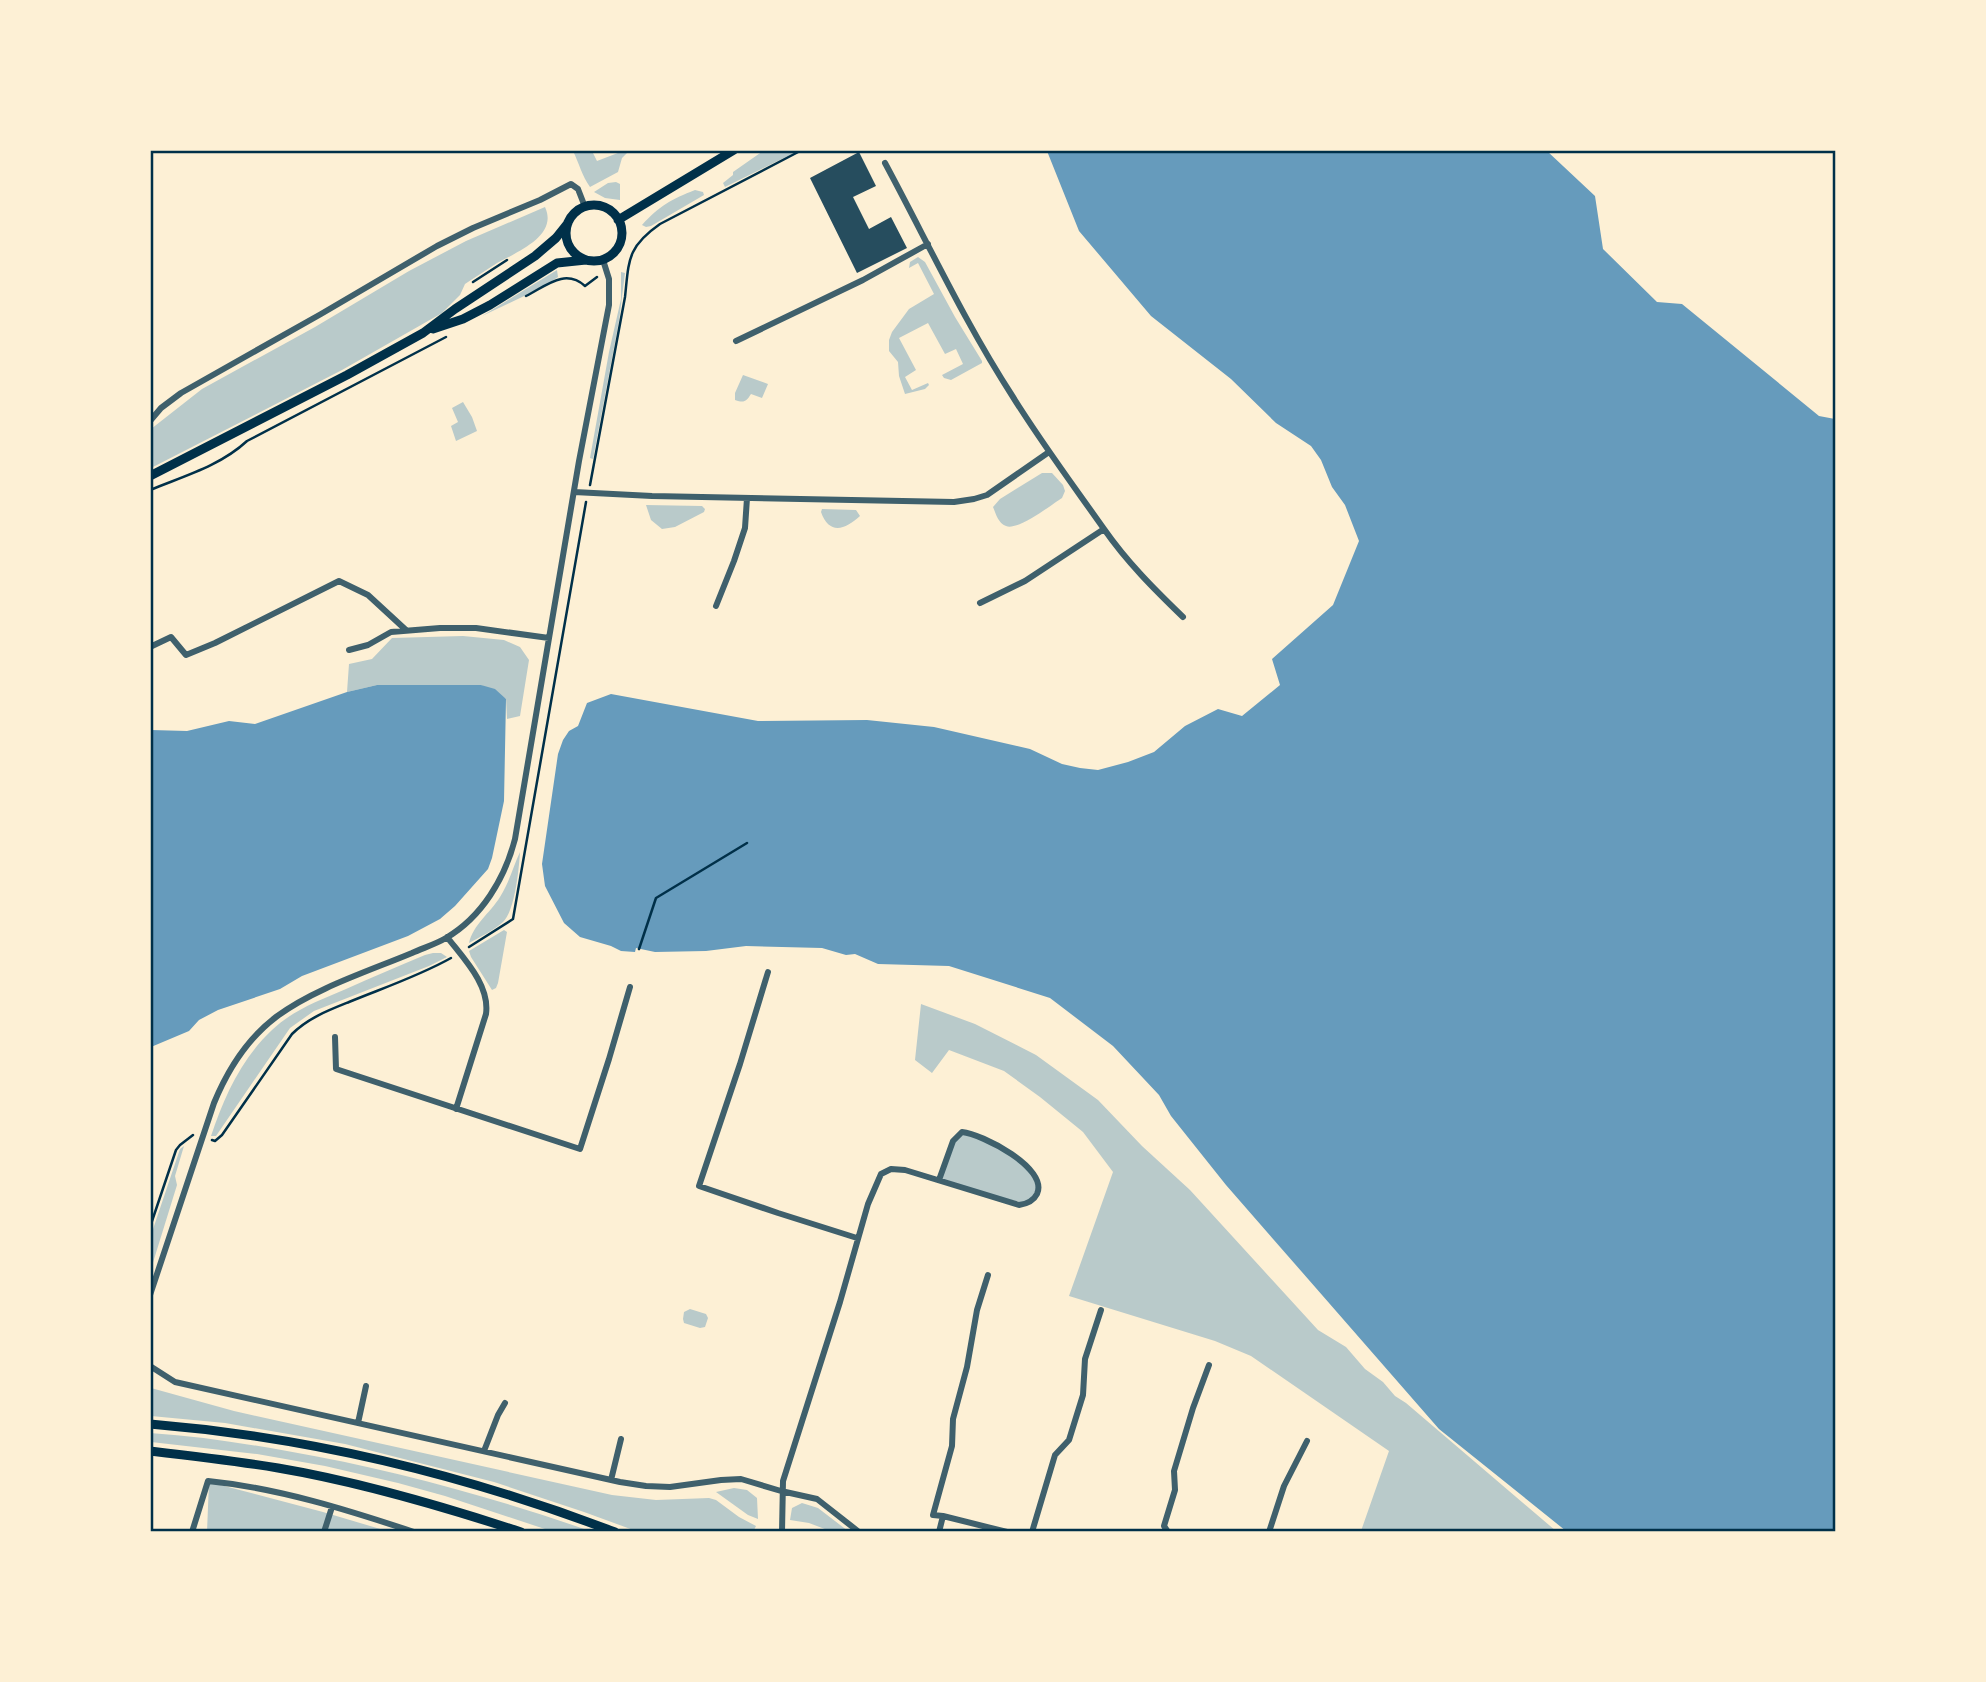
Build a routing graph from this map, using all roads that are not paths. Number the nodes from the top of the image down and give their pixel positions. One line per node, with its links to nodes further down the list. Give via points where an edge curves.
1 (734, 150): 4 (main road)
2 (885, 163): 6 (street)
3 (585, 207): 4 (main road, via 600,206); 5 (main road); 11 (street, via 571,184 473,228 181,393)
4 (618, 220): 8 (main road, via 621,240 615,252)
5 (568, 223): 7 (main road, via 569,245); 9 (main road, via 535,256)
6 (928, 244): 10 (street); 12 (street, via 1005,385)
7 (586, 260): 8 (main road); 9 (main road, via 557,263 463,319)
8 (603, 260): 14 (street, via 609,305)
9 (423, 333): 13 (main road)
10 (736, 341)
11 (150, 421)
12 (1049, 452): 15 (street, via 974,499); 16 (street)
13 (150, 476)
14 (574, 492): 15 (street); 21 (street)
15 (747, 498): 18 (street, via 745,528)
16 (1104, 529): 17 (street, via 1025,581); 19 (street, via 1143,580)
17 (980, 603)
18 (716, 606)
19 (1183, 617)
20 (406, 630): 21 (street, via 476,628); 22 (street, via 368,595 339,581 186,655 171,637); 23 (street)
21 (549, 638): 24 (street, via 510,861 479,909)
22 (150, 647)
23 (349, 650)
24 (447, 937): 28 (street, via 488,1004); 32 (street, via 291,1007 247,1045 217,1094)
25 (768, 972): 30 (street, via 699,1185)
26 (630, 987): 28 (street, via 580,1149)
27 (335, 1037): 28 (street, via 336,1069)
28 (456, 1109)
29 (939, 1181): 29 (street, via 953,1141 962,1132 987,1141 1030,1168 1039,1190 1032,1201 1019,1205); 30 (street, via 905,1170 886,1170 877,1180)
30 (858, 1238): 45 (street)
31 (988, 1275): 47 (street, via 933,1515)
32 (150, 1295)
33 (1101, 1310): 57 (street, via 1085,1359 1083,1395 1069,1440 1055,1455)
34 (1209, 1365): 58 (street, via 1174,1471 1175,1490 1164,1526)
35 (150, 1366): 38 (street, via 175,1382)
36 (366, 1385): 38 (street)
37 (505, 1403): 43 (street)
38 (358, 1423): 43 (street)
39 (150, 1424): 52 (main road, via 201,1428 375,1459)
40 (621, 1439): 44 (street)
41 (1307, 1441): 59 (street, via 1284,1486)
42 (150, 1451): 51 (main road, via 279,1468 440,1506)
43 (484, 1451): 44 (street)
44 (611, 1480): 45 (street, via 670,1487 741,1479)
45 (781, 1491): 53 (street); 54 (street, via 817,1499)
46 (332, 1507): 48 (street, via 208,1481); 49 (street); 50 (street)
47 (943, 1516): 55 (street); 56 (street)
48 (192, 1531)
49 (324, 1531)
50 (414, 1531)
51 (521, 1531)
52 (615, 1531)
53 (782, 1531)
54 (859, 1531)
55 (939, 1531)
56 (1007, 1531)
57 (1032, 1531)
58 (1168, 1531)
59 (1269, 1531)

